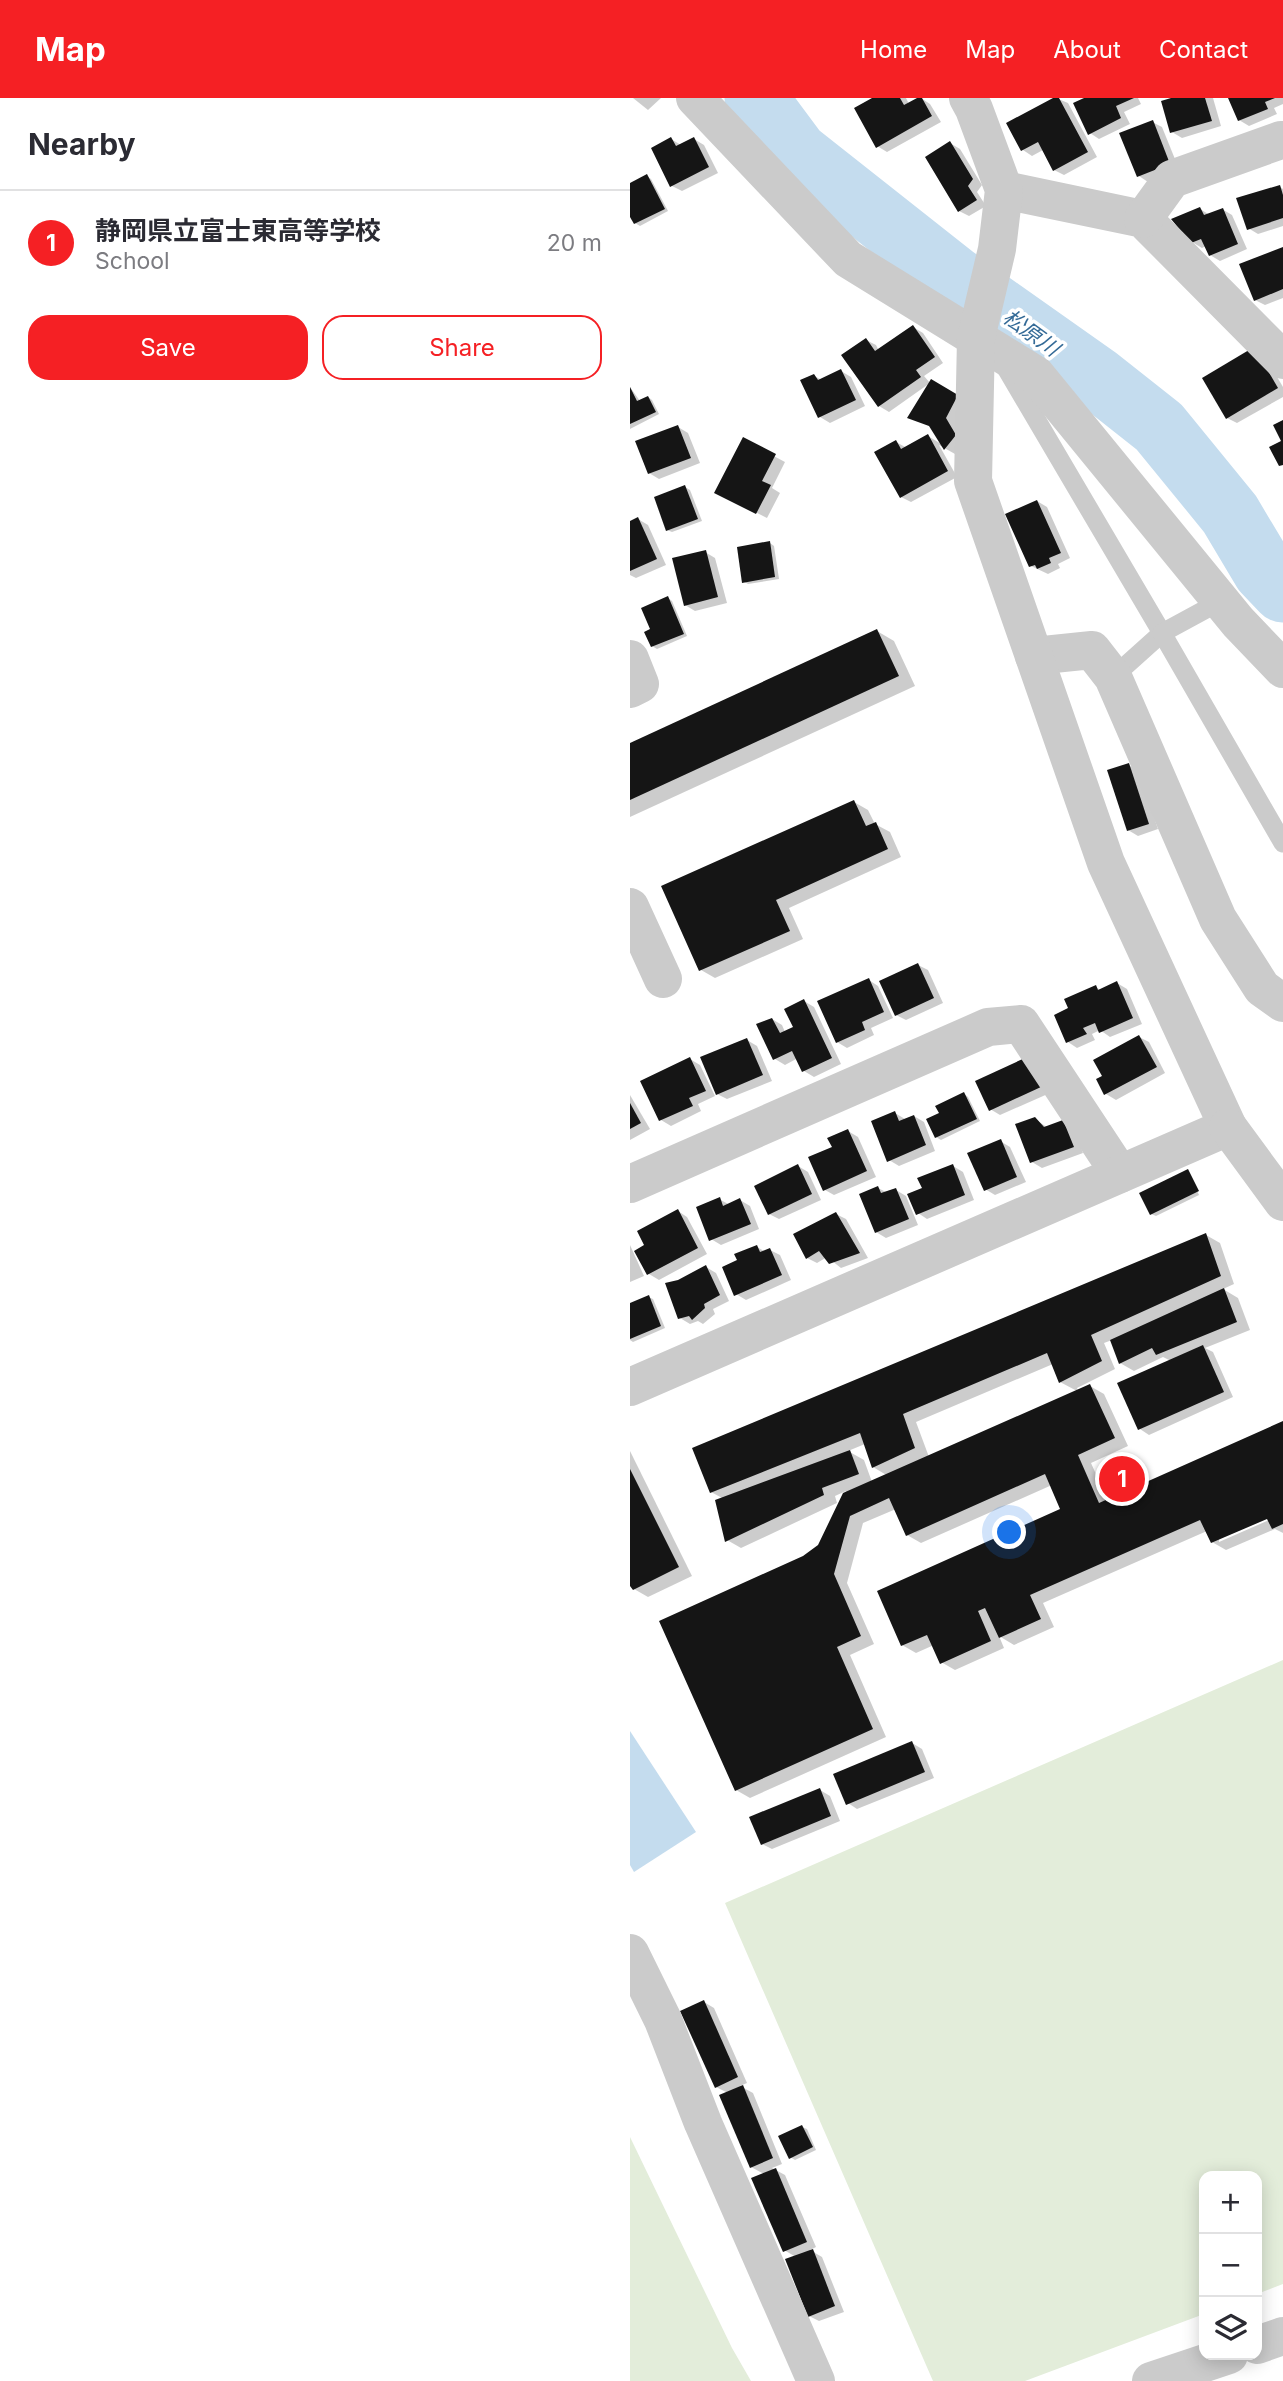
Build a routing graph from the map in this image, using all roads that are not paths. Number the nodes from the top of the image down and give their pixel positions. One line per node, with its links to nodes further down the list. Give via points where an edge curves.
1 (695, 98): 6 (street, via 848,259)
2 (968, 98): 4 (street)
3 (1281, 140): 5 (street, via 1172,179)
4 (1004, 190): 5 (street); 6 (street)
5 (1143, 219): 7 (street)
6 (984, 336): 8 (street, via 1036,374); 9 (lane); 10 (street, via 972,481)
7 (1283, 360)
8 (1221, 601): 9 (lane); 12 (street)
9 (1161, 633): 13 (lane); 15 (lane)
10 (1034, 656): 13 (street, via 1092,650); 19 (street, via 1106,863)
11 (630, 659): 14 (street, via 640,684)
12 (1283, 669)
13 (1113, 677): 18 (street, via 1218,919 1262,988)
14 (630, 689)
15 (1283, 843)
16 (630, 906): 17 (street)
17 (663, 979)
18 (1283, 1003)
19 (1228, 1127): 20 (street); 22 (street)
20 (1120, 1174): 21 (street, via 1021,1024 988,1027); 23 (street)
21 (630, 1184)
22 (1283, 1202)
23 (630, 1387)
24 (630, 1953): 28 (street, via 663,2020)
25 (1283, 2336): 26 (street)
26 (1262, 2343)
27 (1213, 2360): 29 (street)
28 (816, 2381)
29 (1151, 2381)

